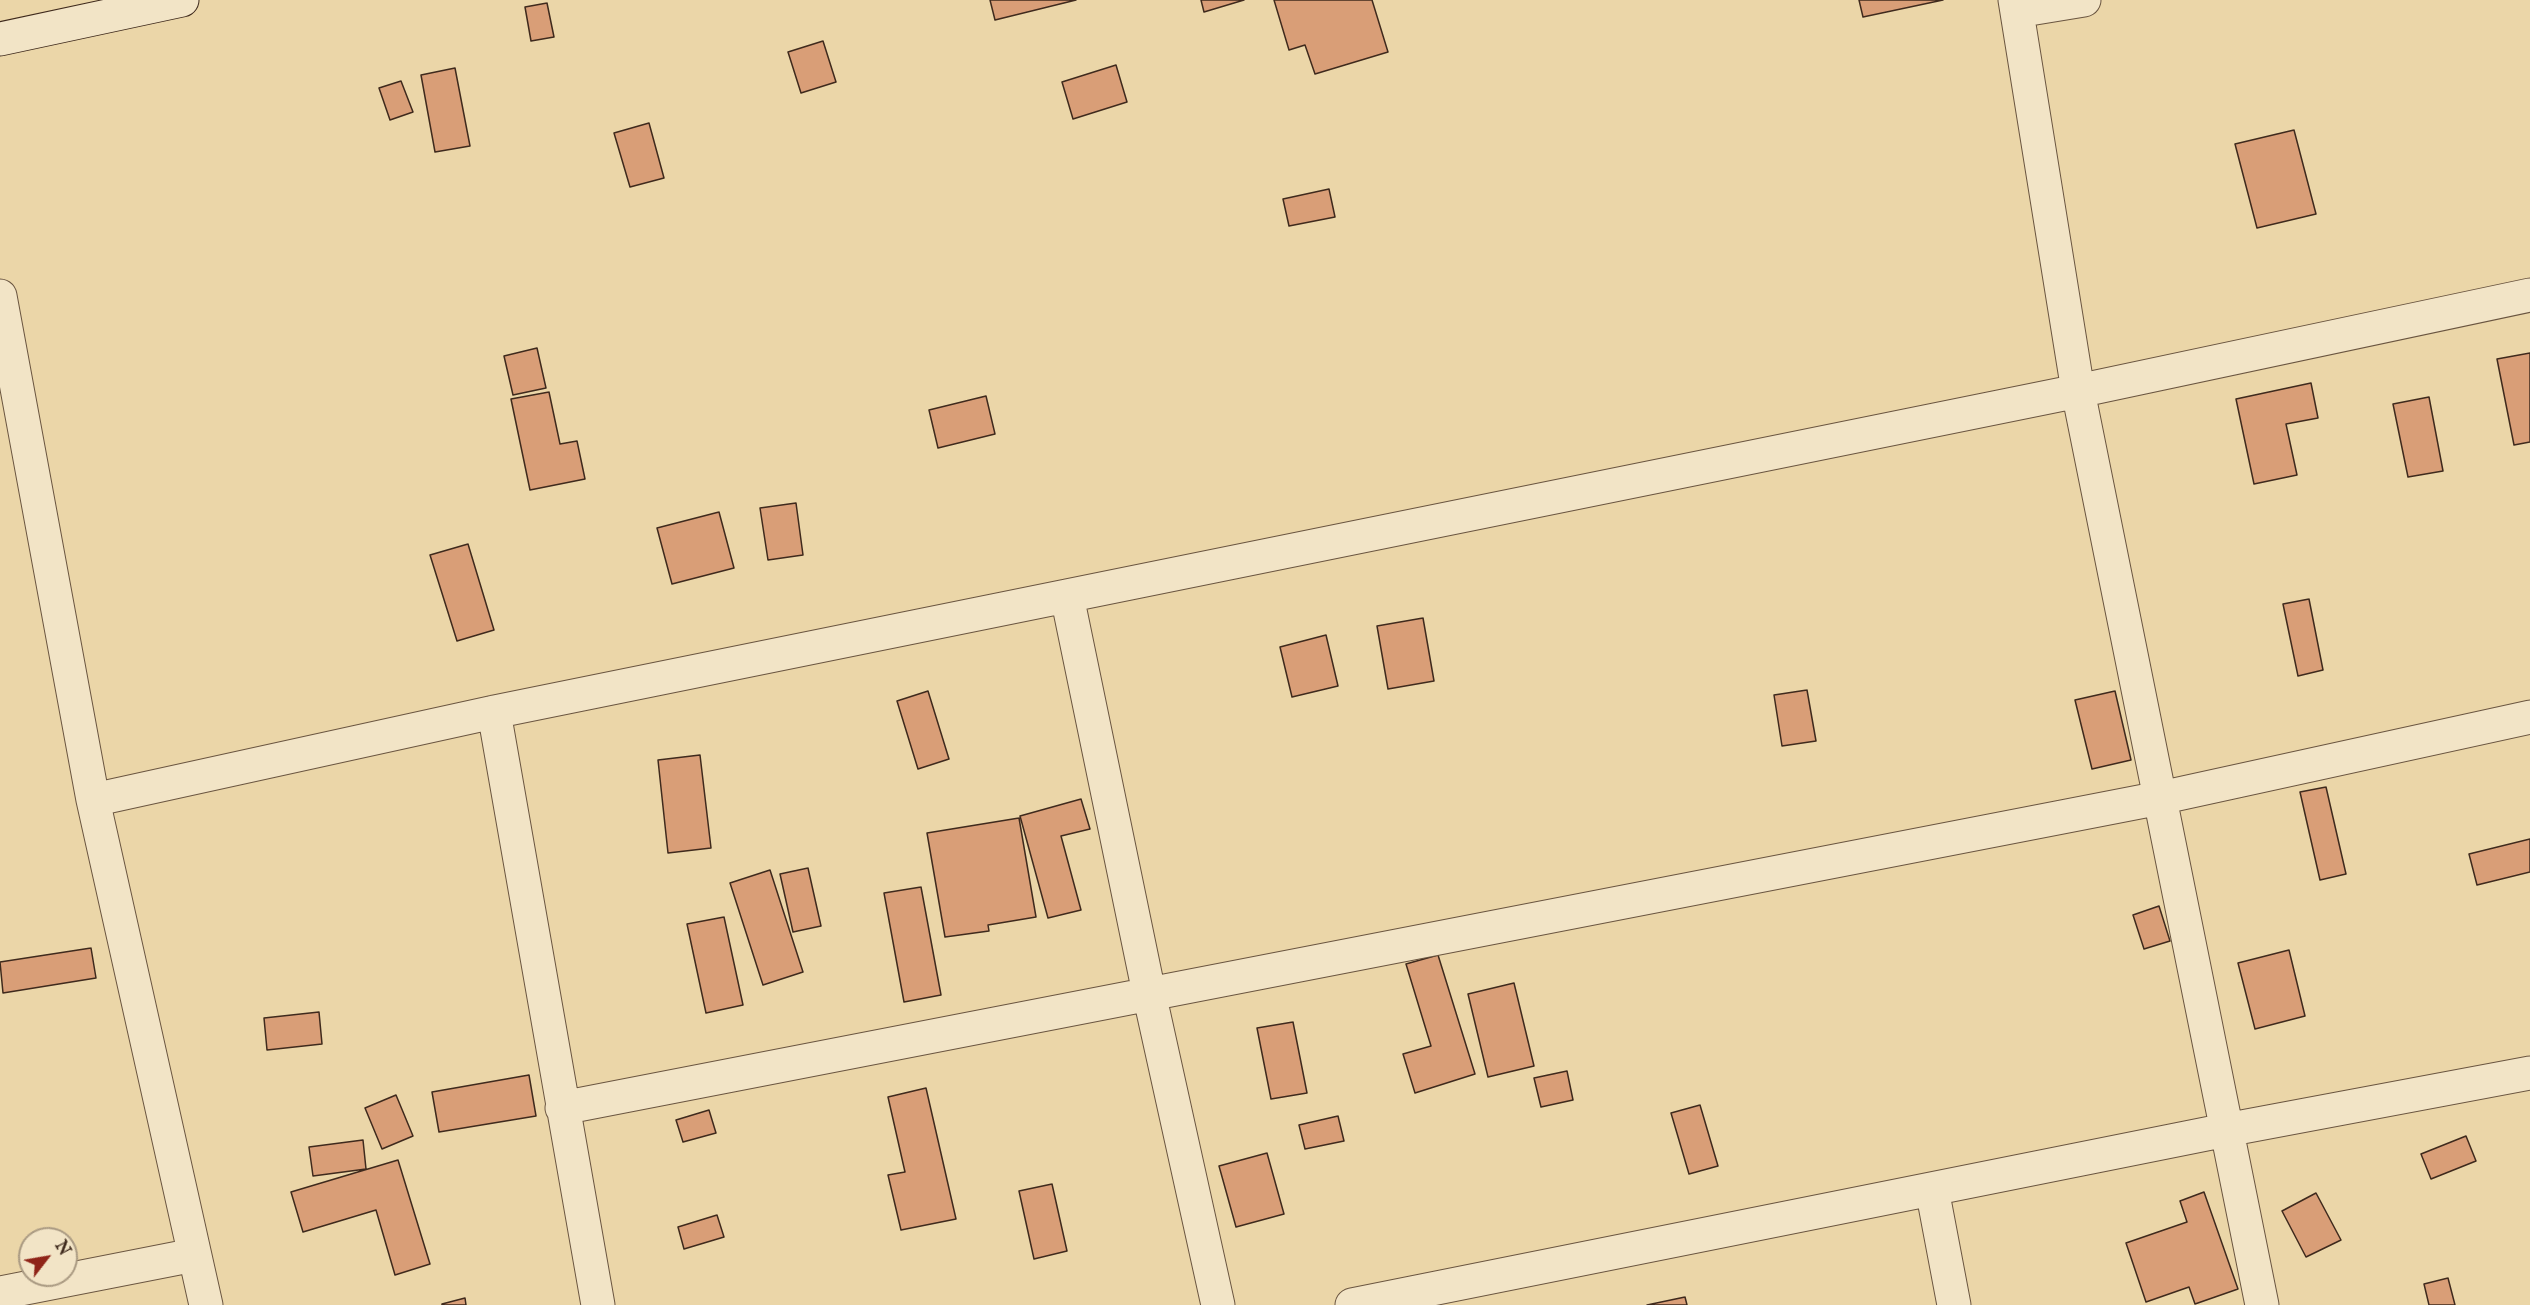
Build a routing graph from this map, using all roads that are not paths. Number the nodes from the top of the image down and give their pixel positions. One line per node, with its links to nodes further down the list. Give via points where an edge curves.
1 (182, 0): 4 (street)
2 (2084, 0): 3 (street)
3 (2016, 6): 7 (street)
4 (0, 39)
5 (2530, 295): 7 (street)
6 (0, 296): 8 (street)
7 (2078, 391): 9 (street); 12 (street)
8 (13, 434): 13 (street)
9 (1067, 596): 10 (street); 14 (street)
10 (494, 712): 13 (street); 16 (street)
11 (2530, 717): 12 (street)
12 (2160, 798): 14 (street); 17 (street)
13 (93, 800): 19 (street)
14 (1149, 993): 16 (street); 23 (street)
15 (2530, 1072): 17 (street)
16 (562, 1108): 22 (street)
17 (2226, 1130): 18 (street); 26 (street)
18 (1932, 1189): 24 (street); 25 (street)
19 (194, 1255): 20 (street); 21 (street)
20 (0, 1293)
21 (206, 1305)
22 (598, 1305)
23 (1218, 1305)
24 (1352, 1305)
25 (1954, 1305)
26 (2262, 1305)

